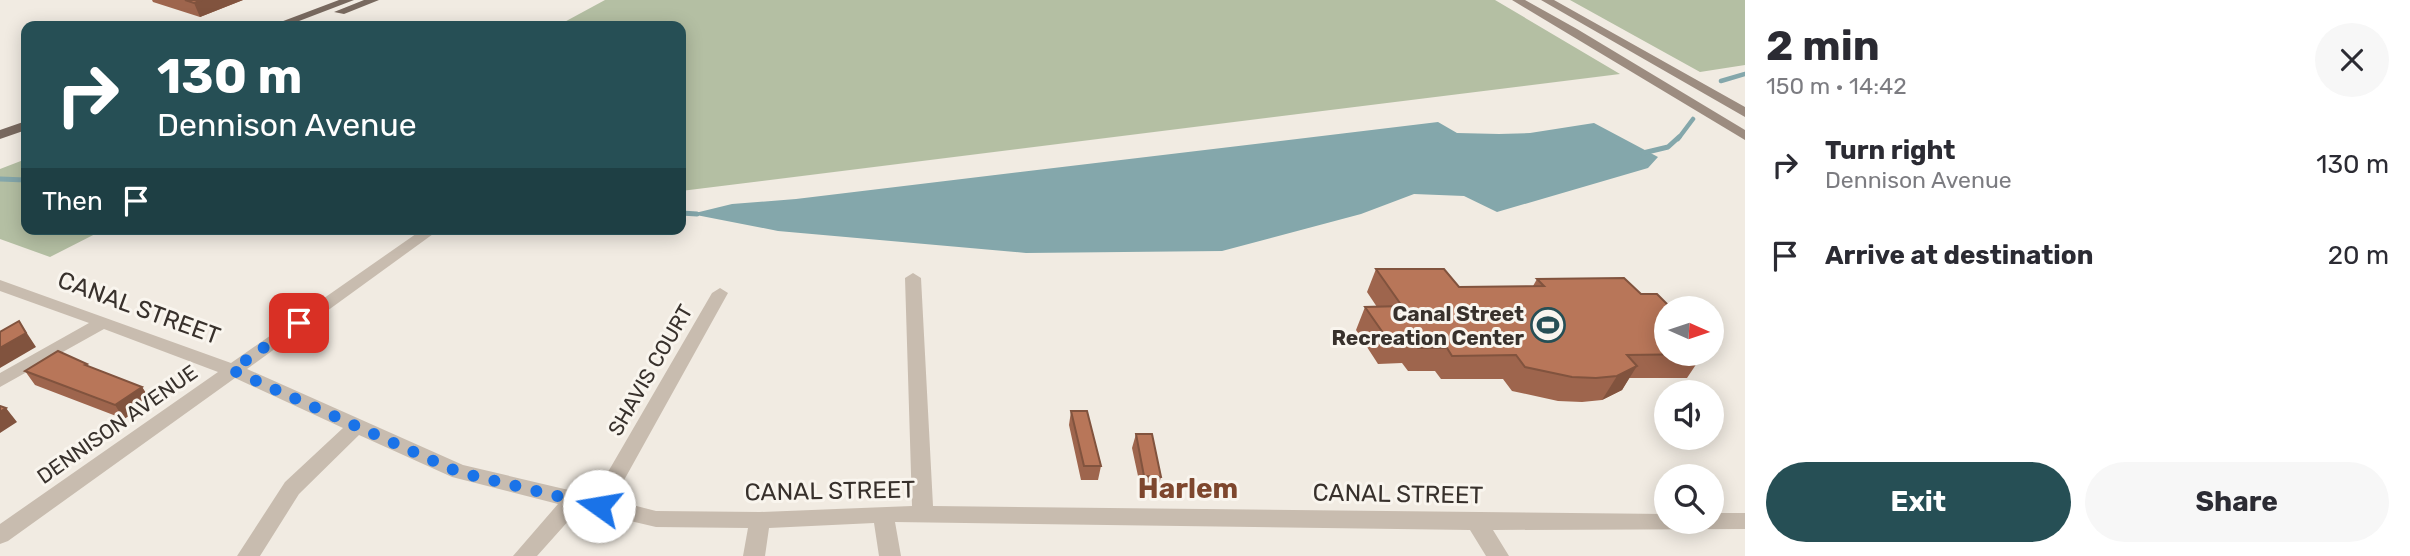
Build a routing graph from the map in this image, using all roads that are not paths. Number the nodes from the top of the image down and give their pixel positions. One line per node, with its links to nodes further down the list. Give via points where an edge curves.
1 (349, 0): 5 (main road)
2 (373, 0): 6 (main road)
3 (1517, 0): 12 (main road)
4 (1546, 0): 7 (main road)
5 (290, 21)
6 (315, 21)
7 (1745, 113)
8 (21, 117): 9 (main road)
9 (0, 124)
10 (21, 127): 11 (main road)
11 (0, 135)
12 (1745, 136)
13 (424, 235): 18 (street, DENNISON AVENUE)
14 (913, 278): 24 (street)
15 (0, 285): 17 (street, CANAL STREET)
16 (720, 293): 22 (street, SHAVIS COURT)
17 (104, 323): 18 (street, CANAL STREET); 19 (street)
18 (232, 370): 20 (street, CANAL STREET); 30 (street, DENNISON AVENUE)
19 (0, 381)
20 (357, 425): 21 (street, CANAL STREET, via 458,472); 31 (street, via 292,488)
21 (574, 500): 22 (street, CANAL STREET); 32 (street)
22 (599, 506): 25 (street, CANAL STREET, via 656,519)
23 (883, 514): 24 (street, CANAL STREET); 25 (street, CANAL STREET); 34 (street)
24 (923, 515): 27 (street, CANAL STREET)
25 (760, 520): 33 (street)
26 (1745, 521): 29 (street)
27 (1476, 522): 28 (street, CANAL STREET); 35 (street)
28 (1654, 522)
29 (1724, 522)
30 (0, 535)
31 (248, 556)
32 (524, 556)
33 (754, 556)
34 (890, 556)
35 (1498, 556)

